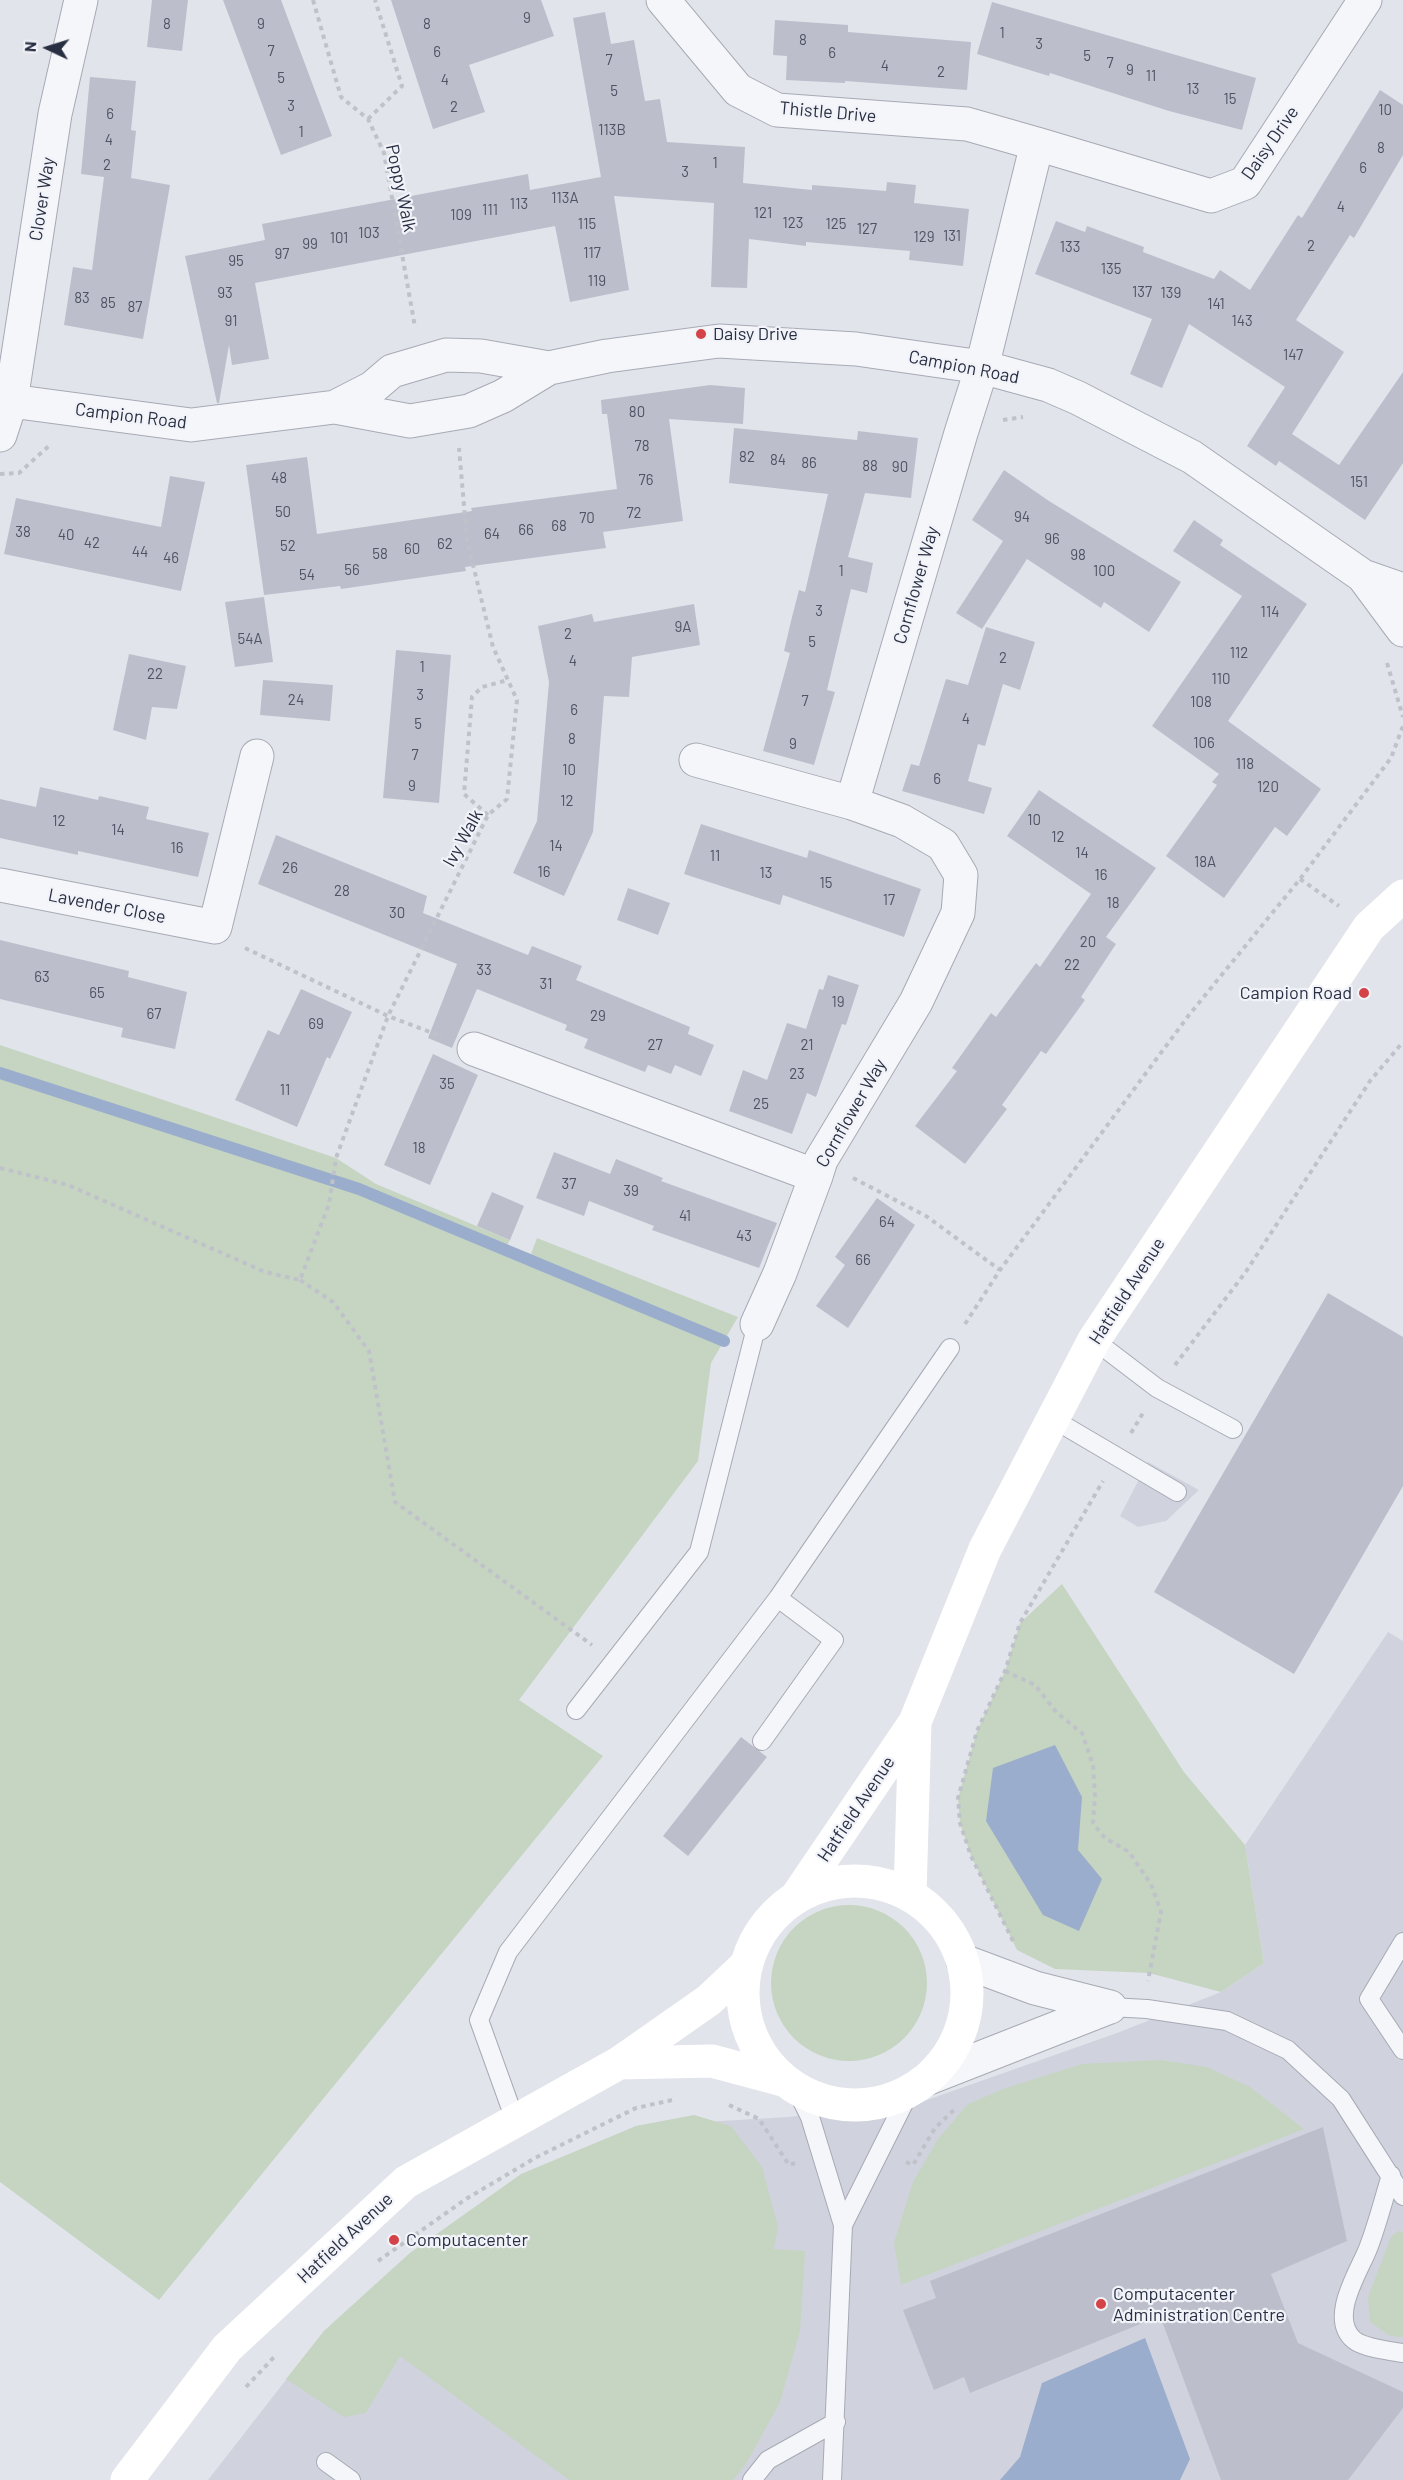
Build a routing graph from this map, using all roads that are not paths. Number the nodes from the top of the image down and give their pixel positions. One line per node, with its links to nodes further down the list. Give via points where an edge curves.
1 (81, 0): 7 (street, Clover Way, via 55,114)
2 (663, 0): 4 (street, Thistle Drive, via 738,90 777,110 967,124)
3 (1365, 0): 4 (street, Daisy Drive, via 1245,183 1211,196)
4 (1037, 144): 5 (street)
5 (982, 367): 6 (street, Campion Road, via 856,349 719,341); 10 (street, Campion Road, via 1048,385 1192,457); 15 (street, Cornflower Way)
6 (549, 368): 8 (street, Campion Road, via 503,396 451,415 410,421); 8 (street, Campion Road, via 481,356 446,355 392,371 372,388)
7 (5, 399): 8 (street, Campion Road, via 191,424); 9 (street)
8 (335, 407)
9 (0, 435)
10 (1363, 576): 11 (street); 12 (street)
11 (1403, 590)
12 (1399, 642)
13 (257, 756): 16 (street, Lavender Close, via 214,927)
14 (696, 760): 15 (street, Cornflower Way)
15 (852, 803): 19 (street, Cornflower Way, via 902,821 943,844 961,875 959,903 958,913 916,1002)
16 (0, 885)
17 (1402, 896): 21 (street, Hatfield Avenue, via 1369,927)
18 (474, 1049): 19 (street, Cornflower Way)
19 (818, 1168): 20 (street)
20 (757, 1324): 27 (lane, via 699,1552)
21 (1094, 1340): 23 (street, Hatfield Avenue); 24 (lane, via 1157,1388)
22 (950, 1348): 26 (lane)
23 (1053, 1419): 25 (lane); 28 (street, Hatfield Avenue, via 985,1549)
24 (1233, 1429)
25 (1177, 1492)
26 (778, 1598): 29 (lane, via 834,1640); 40 (lane, via 508,1952 479,2020)
27 (576, 1710)
28 (915, 1722): 30 (street, Hatfield Avenue); 31 (street, Hatfield Avenue)
29 (762, 1741)
30 (910, 1894): 31 (street, via 876,1882 837,1881); 33 (street, via 929,1908 953,1937)
31 (797, 1896): 34 (street, via 760,1932)
32 (1403, 1942): 36 (lane, via 1369,1999)
33 (963, 1961): 35 (street, via 1018,1982); 39 (street, via 968,2002 962,2029 940,2066)
34 (746, 1966): 37 (street, Hatfield Avenue, via 708,2000); 38 (street, via 743,1985 747,2023 757,2049)
35 (1110, 2007): 39 (street); 41 (lane, via 1147,2008 1227,2021 1288,2050 1341,2099)
36 (1403, 2050)
37 (619, 2062): 38 (street, Hatfield Avenue, via 712,2061); 40 (street, Hatfield Avenue)
38 (790, 2084): 39 (street, Hatfield Avenue, via 840,2104 868,2104); 43 (lane, via 810,2117)
39 (920, 2085): 43 (lane)
40 (515, 2120): 47 (street, Hatfield Avenue, via 406,2182 227,2348)
41 (1391, 2175): 42 (lane); 44 (lane, via 1344,2311 1346,2327 1354,2340)
42 (1403, 2196)
43 (843, 2225): 45 (lane)
44 (1403, 2353)
45 (836, 2422): 49 (lane, via 768,2460); 50 (lane)
46 (326, 2462): 48 (lane)
47 (127, 2480)
48 (351, 2480)
49 (752, 2480)
50 (831, 2480)

